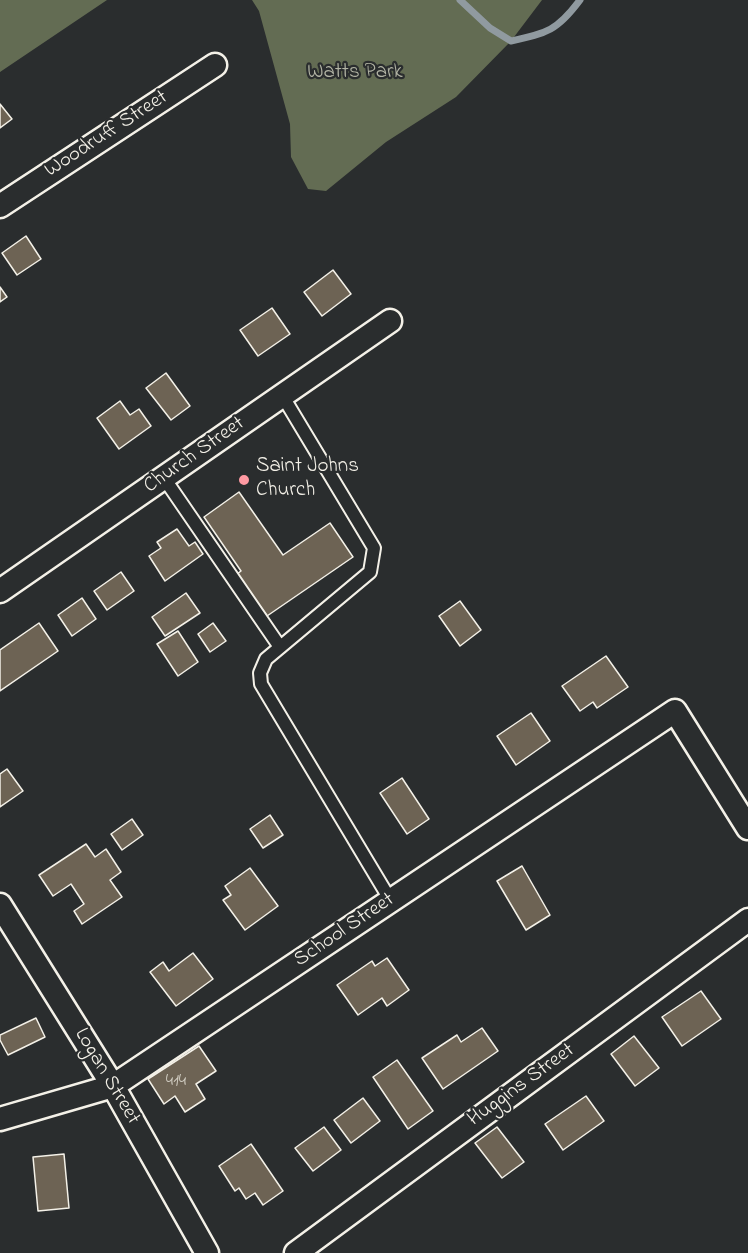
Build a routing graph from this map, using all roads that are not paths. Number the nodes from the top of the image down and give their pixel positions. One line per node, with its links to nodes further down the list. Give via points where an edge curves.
1 (215, 64): 2 (street, Woodruff Street)
2 (0, 206)
3 (390, 321): 4 (street, Church Street)
4 (282, 395): 5 (street, Church Street); 7 (lane, via 374,548 370,572)
5 (164, 478): 6 (street, Church Street); 7 (lane)
6 (0, 591)
7 (280, 647): 9 (lane, via 266,659 260,673 261,684)
8 (748, 828): 9 (street, School Street, via 675,711)
9 (391, 901): 12 (street, School Street)
10 (0, 905): 12 (street, Logan Street)
11 (748, 920): 15 (street, Huggins Street)
12 (113, 1086): 13 (street, School Street); 14 (street, Logan Street)
13 (0, 1119)
14 (207, 1253)
15 (296, 1253)

